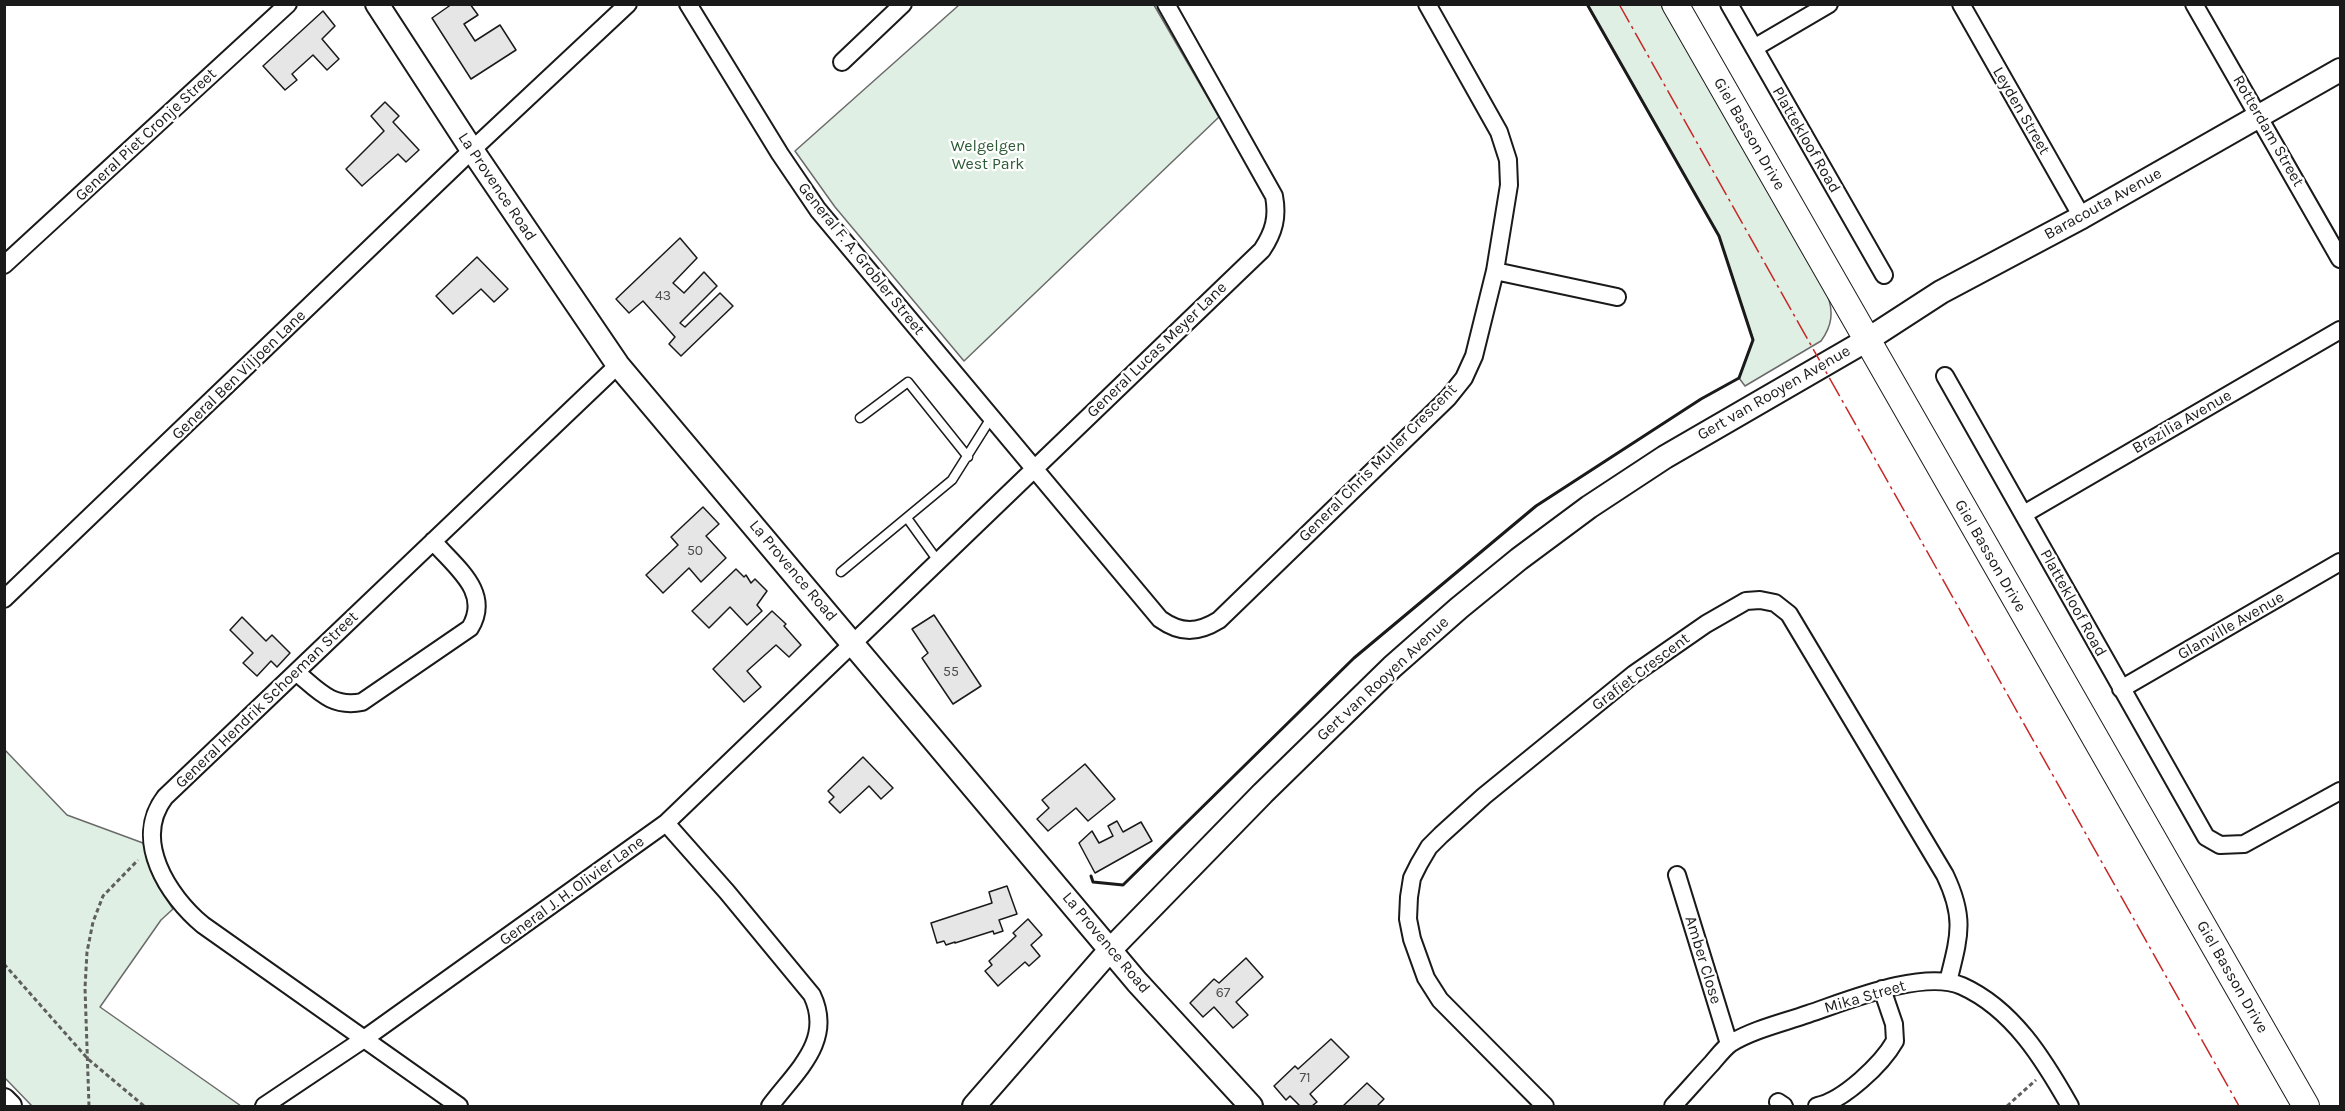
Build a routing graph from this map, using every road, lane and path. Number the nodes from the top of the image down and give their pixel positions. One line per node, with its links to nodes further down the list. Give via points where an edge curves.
1 (288, 4): 20 (street, General Piet Cronje Street)
2 (377, 4): 17 (street, La Provence Road)
3 (627, 4): 17 (street)
4 (688, 4): 29 (street, General F. A. Grobler Street, via 818,210)
5 (903, 4): 14 (street)
6 (1166, 4): 31 (street, General Lucas Meyer Lane, via 1274,196 1274,227 1262,250)
7 (1427, 4): 21 (street, General Chris Muller Crescent, via 1500,132 1508,160 1509,185)
8 (1675, 4): 25 (main road, Giel Basson Drive)
9 (1729, 4): 13 (street, Plattekloof Road)
10 (1829, 4): 13 (street)
11 (1961, 4): 18 (street, Leyden Street)
12 (2194, 4): 16 (street, Rotterdam Street)
13 (1754, 48): 22 (street, Plattekloof Road)
14 (842, 62)
15 (2340, 70): 16 (street, Baracouta Avenue)
16 (2260, 116): 18 (street, Baracouta Avenue); 19 (street, Rotterdam Street)
17 (472, 150): 26 (street, La Provence Road); 38 (street, General Ben Viljoen Lane)
18 (2082, 217): 25 (street, Baracouta Avenue, via 1941,292)
19 (2340, 259)
20 (4, 265)
21 (1495, 271): 23 (street); 31 (street, General Chris Muller Crescent, via 1474,356 1464,378 1448,398 1220,620 1207,628 1194,632 1180,630 1160,619)
22 (1884, 275)
23 (1617, 297)
24 (2340, 330): 32 (street, Brazilia Avenue)
25 (1867, 340): 46 (street, Gert van Rooyen Avenue, via 1665,457 1519,559 1392,668); 68 (main road, Giel Basson Drive)
26 (618, 365): 34 (street, General Hendrik Schoeman Street); 39 (street, La Provence Road)
27 (1945, 376): 32 (street, Plattekloof Road)
28 (860, 417): 30 (lane, via 908,382)
29 (991, 418): 30 (lane); 31 (street, General F. A. Grobler Street)
30 (968, 457): 33 (lane, via 952,480)
31 (1034, 469): 35 (street, General Lucas Meyer Lane)
32 (2024, 514): 41 (street, Plattekloof Road)
33 (907, 518): 35 (lane); 37 (lane)
34 (433, 541): 40 (street, General Hendrik Schoeman Street); 40 (street, via 476,592 478,612 470,628 362,702 336,702)
35 (938, 561): 39 (street, General Lucas Meyer Lane)
36 (2340, 562): 41 (street, Glanville Avenue)
37 (841, 572)
38 (4, 599)
39 (853, 642): 43 (street, General J. H. Olivier Lane); 46 (street, La Provence Road)
40 (296, 672): 44 (street, General Hendrik Schoeman Street, via 165,797 152,823)
41 (2121, 689): 42 (street, Plattekloof Road, via 2206,837 2220,845 2244,844)
42 (2340, 791)
43 (666, 823): 50 (street, General J. H. Olivier Lane); 60 (street, via 727,892 818,1007 820,1028 816,1041)
44 (153, 846): 50 (street, General Hendrik Schoeman Street, via 171,891 187,912); 52 (path, via 103,896 93,922 85,988)
45 (1677, 875): 51 (street, Amber Close)
46 (1110, 950): 61 (street, Gert van Rooyen Avenue); 62 (street, La Provence Road)
47 (4, 964): 52 (path)
48 (1948, 982): 49 (street, Mika Street); 53 (street, Mika Street, via 1983,998 2008,1018); 63 (street, Grafiet Crescent, via 1960,932 1954,895 1945,875 1789,614 1775,603 1746,601 1634,674 1484,796 1429,847 1412,878 1408,919 1426,978 1447,1008)
49 (1882, 989): 51 (street, Mika Street); 65 (street, via 1894,1024 1895,1041 1881,1060 1840,1097)
50 (364, 1039): 58 (street, General J. H. Olivier Lane); 59 (street, General Hendrik Schoeman Street)
51 (1729, 1044): 64 (street, Mika Street)
52 (88, 1059): 56 (path); 57 (path)
53 (2048, 1068): 66 (path); 67 (street, Mika Street)
54 (4, 1100): 55 (street)
55 (10, 1107)
56 (90, 1107)
57 (144, 1107)
58 (264, 1107)
59 (459, 1107)
60 (770, 1107)
61 (974, 1107)
62 (1251, 1107)
63 (1545, 1107)
64 (1672, 1107)
65 (1817, 1107)
66 (2007, 1107)
67 (2070, 1107)
68 (2306, 1107)

